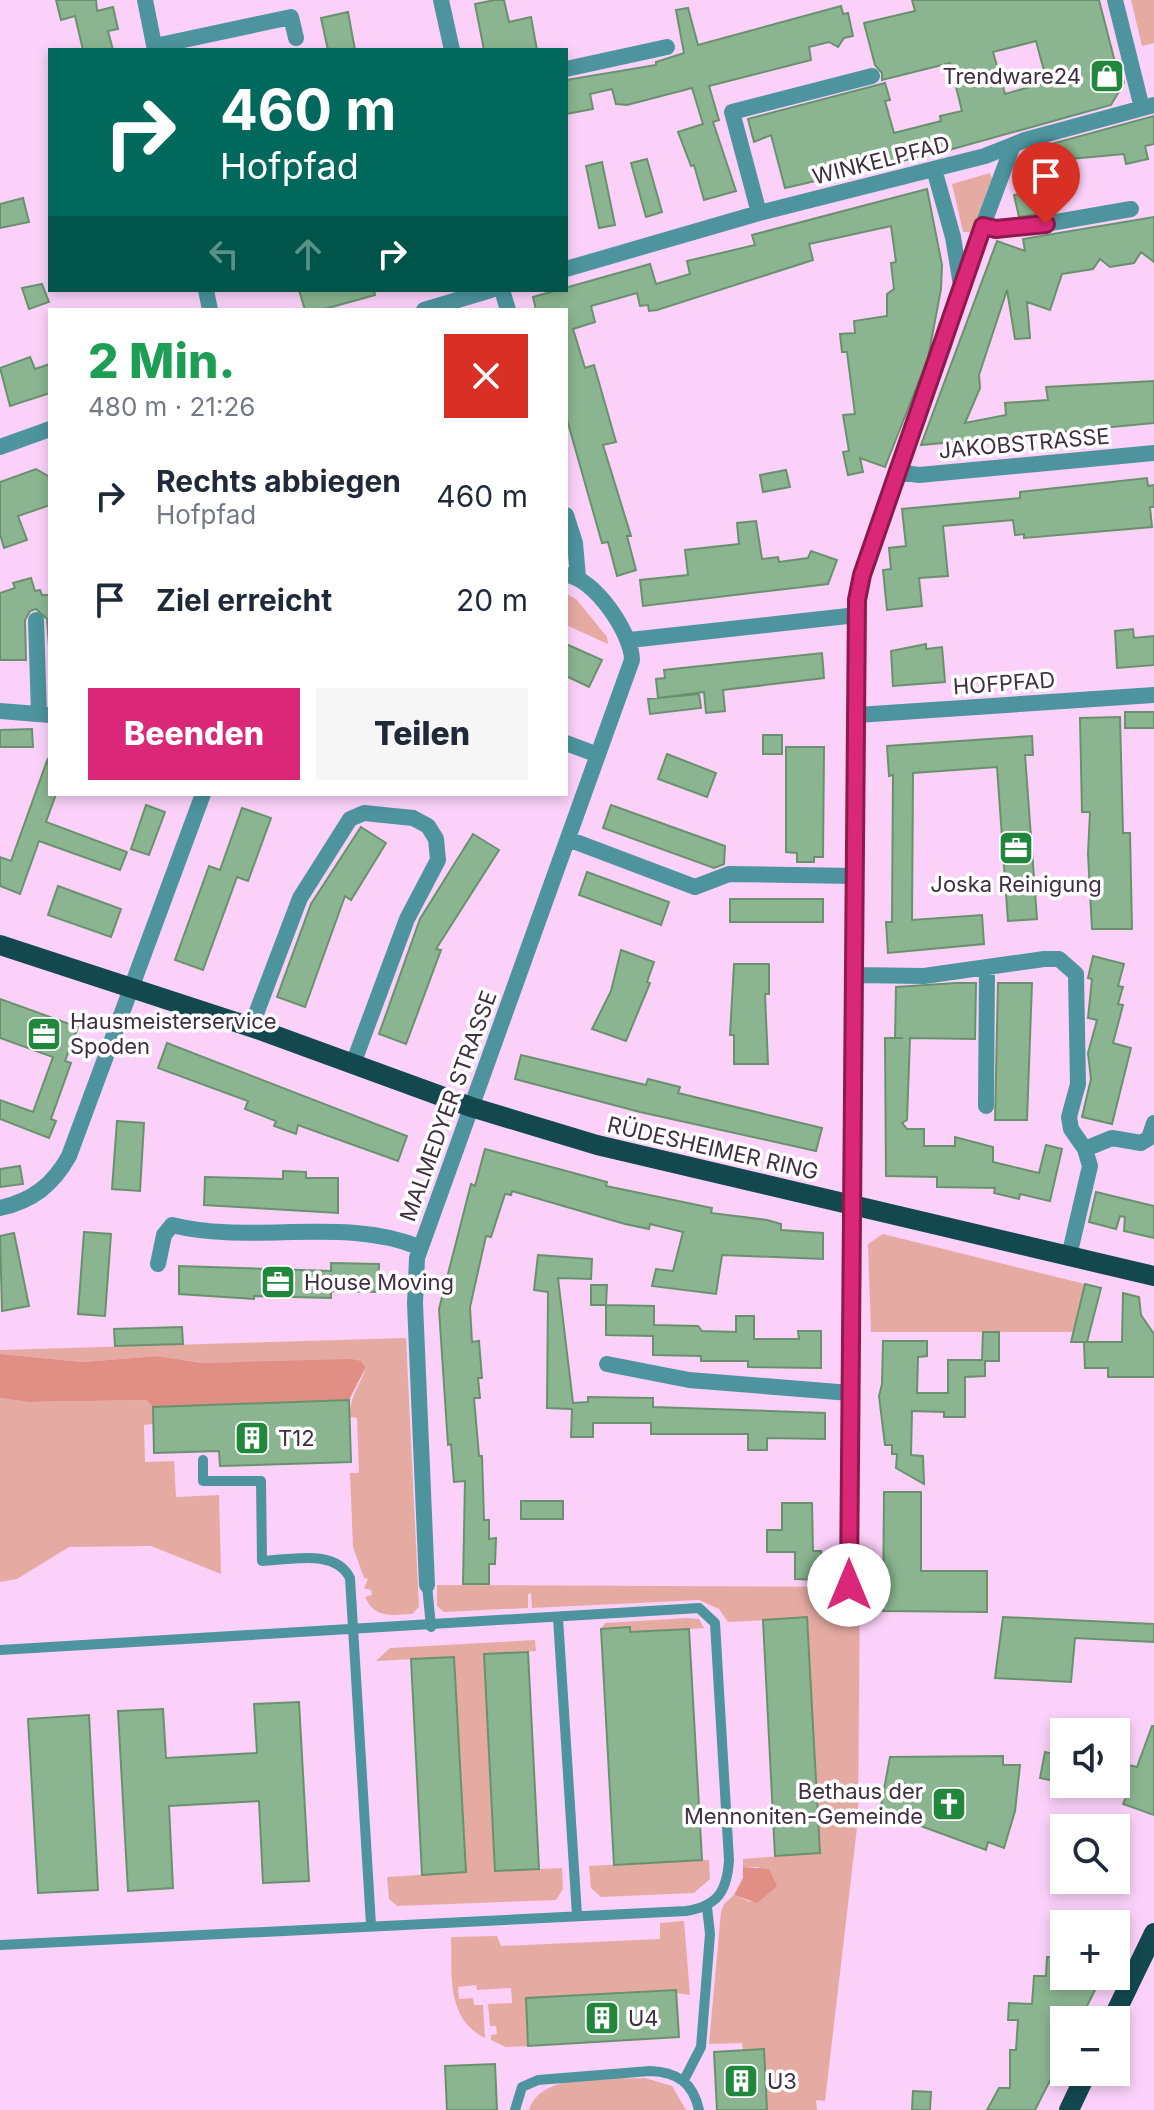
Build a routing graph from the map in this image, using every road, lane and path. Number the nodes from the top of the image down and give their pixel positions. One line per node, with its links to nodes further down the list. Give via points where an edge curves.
1 (145, 0): 6 (street)
2 (441, 0): 7 (street)
3 (1115, 0): 10 (street)
4 (296, 38): 6 (street, via 291,17)
5 (667, 47): 8 (street)
6 (155, 48)
7 (452, 48)
8 (568, 69)
9 (872, 76): 14 (street, via 732,112)
10 (1148, 107): 11 (street, WINKELPFAD)
11 (1013, 145): 12 (street, WINKELPFAD); 15 (street)
12 (934, 169): 14 (street, WINKELPFAD); 17 (street)
13 (1131, 209): 15 (street, via 1022,228)
14 (759, 213): 16 (street, WINKELPFAD)
15 (983, 226): 17 (street)
16 (568, 268)
17 (961, 285): 23 (street)
18 (484, 292): 19 (street)
19 (431, 308)
20 (48, 430): 21 (street)
21 (0, 447)
22 (1154, 453): 23 (street, JAKOBSTRASSE, via 919,475)
23 (898, 472): 26 (street, via 860,583)
24 (568, 521): 25 (street, via 575,543)
25 (572, 576): 28 (street)
26 (857, 615): 28 (street); 32 (street)
27 (36, 620): 31 (street)
28 (630, 640): 34 (street, MALMEDYER STRASSE, via 632,660)
29 (1154, 695): 32 (street, HOFPFAD)
30 (0, 711): 31 (street)
31 (44, 714)
32 (857, 715): 37 (street)
33 (568, 744): 34 (street)
34 (598, 755): 36 (street, MALMEDYER STRASSE)
35 (202, 796): 41 (street)
36 (568, 839): 37 (street, via 695,887 729,874); 45 (street, MALMEDYER STRASSE)
37 (856, 876): 40 (street)
38 (0, 945): 41 (main road, RÜDESHEIMER RING)
39 (987, 967): 40 (street, via 924,976); 44 (street); 47 (street, via 1059,959 1076,974 1078,1084 1069,1117)
40 (855, 975): 48 (street)
41 (132, 988): 42 (main road, RÜDESHEIMER RING); 49 (street, via 63,1166 37,1195)
42 (251, 1027): 43 (main road, RÜDESHEIMER RING); 43 (street, via 295,908 350,819 364,813 413,818 428,826 436,839 438,860 407,919)
43 (353, 1064): 45 (main road, RÜDESHEIMER RING)
44 (986, 1106)
45 (471, 1107): 48 (main road, RÜDESHEIMER RING, via 597,1145); 50 (street, MALMEDYER STRASSE)
46 (1154, 1123): 47 (street, via 1141,1143 1112,1138)
47 (1085, 1149): 51 (street, via 1089,1178)
48 (853, 1205): 51 (main road, RÜDESHEIMER RING); 55 (street)
49 (0, 1208)
50 (419, 1247): 52 (street, via 381,1234 205,1232 172,1225 164,1235); 57 (street, MALMEDYER STRASSE, via 415,1303)
51 (1069, 1256): 53 (main road, RÜDESHEIMER RING)
52 (158, 1264)
53 (1154, 1276)
54 (607, 1364): 55 (street, via 734,1385)
55 (850, 1393): 58 (street)
56 (203, 1460): 61 (lane, via 203,1481 261,1481 262,1561 330,1559 346,1569)
57 (427, 1585): 60 (lane)
58 (849, 1585)
59 (558, 1618): 60 (lane); 63 (lane, via 699,1608 713,1618 729,1860 723,1892); 64 (lane)
60 (431, 1627): 61 (lane)
61 (355, 1631): 62 (lane); 65 (lane)
62 (0, 1650)
63 (707, 1907): 64 (lane); 69 (lane, via 710,1934 701,2047)
64 (577, 1915): 65 (lane)
65 (371, 1925): 67 (lane)
66 (1154, 1933): 68 (main road)
67 (0, 1945)
68 (1119, 2006)
69 (684, 2080): 71 (lane, via 663,2071 545,2078 522,2087); 72 (lane)
70 (1080, 2086): 73 (main road)
71 (515, 2110)
72 (699, 2110)
73 (1069, 2110)

